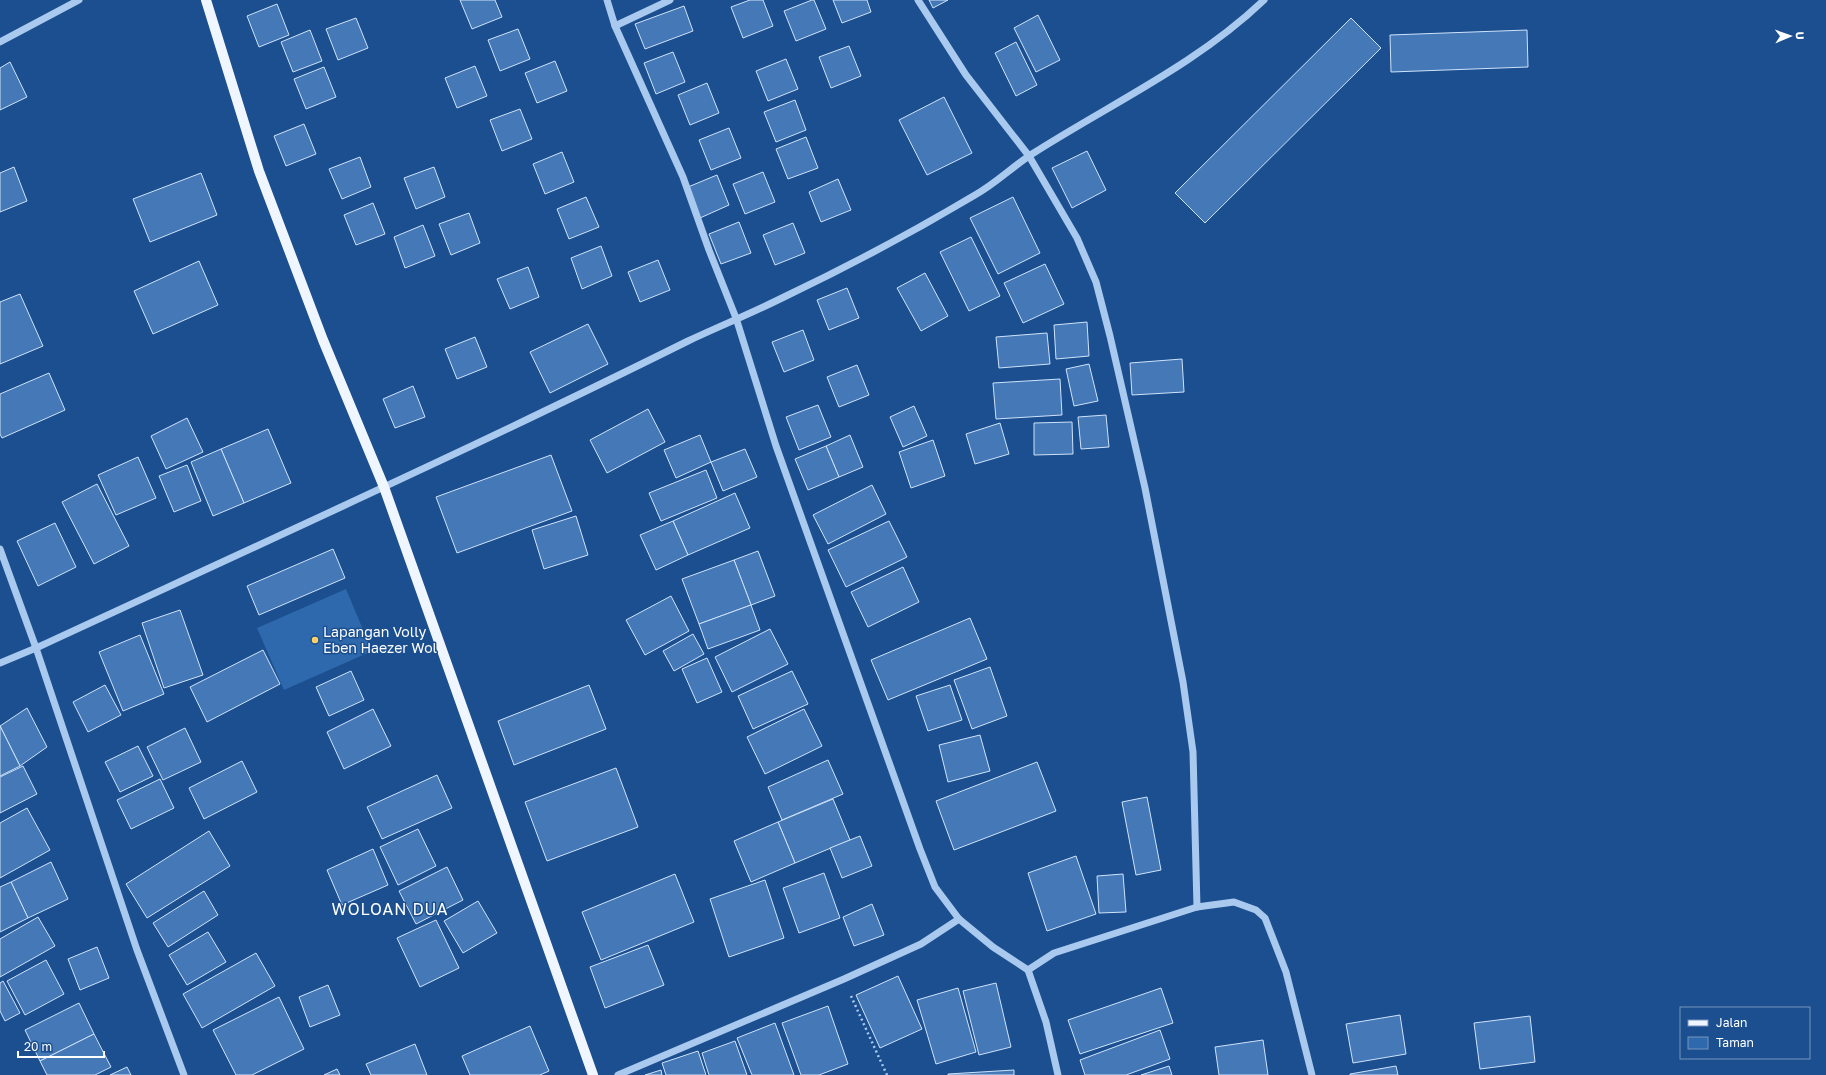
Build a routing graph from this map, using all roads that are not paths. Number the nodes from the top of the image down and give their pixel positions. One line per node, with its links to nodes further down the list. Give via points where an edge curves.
1 (79, 0): 8 (street)
2 (206, 0): 11 (main road, via 259,171 322,340)
3 (606, 0): 7 (street)
4 (670, 0): 7 (street)
5 (918, 0): 9 (street, via 966,75)
6 (1264, 0): 9 (street, via 1246,18 1193,57)
7 (615, 26): 10 (street, via 683,177)
8 (0, 42)
9 (1028, 156): 10 (street, via 973,197 839,270); 15 (street, via 1077,238 1096,282 1145,488 1183,682 1193,752)
10 (736, 318): 11 (street); 16 (street, via 776,446 920,849 935,887)
11 (384, 487): 13 (street); 19 (main road)
12 (0, 549): 13 (street)
13 (36, 648): 14 (street); 18 (street, via 137,950)
14 (0, 663)
15 (1197, 907): 17 (street, via 1054,953); 22 (street, via 1234,902 1256,910 1265,918 1286,972)
16 (959, 919): 17 (street, via 993,947); 20 (street, via 921,944)
17 (1028, 970): 21 (street, via 1046,1022)
18 (184, 1075)
19 (593, 1075)
20 (618, 1075)
21 (1058, 1075)
22 (1312, 1075)

